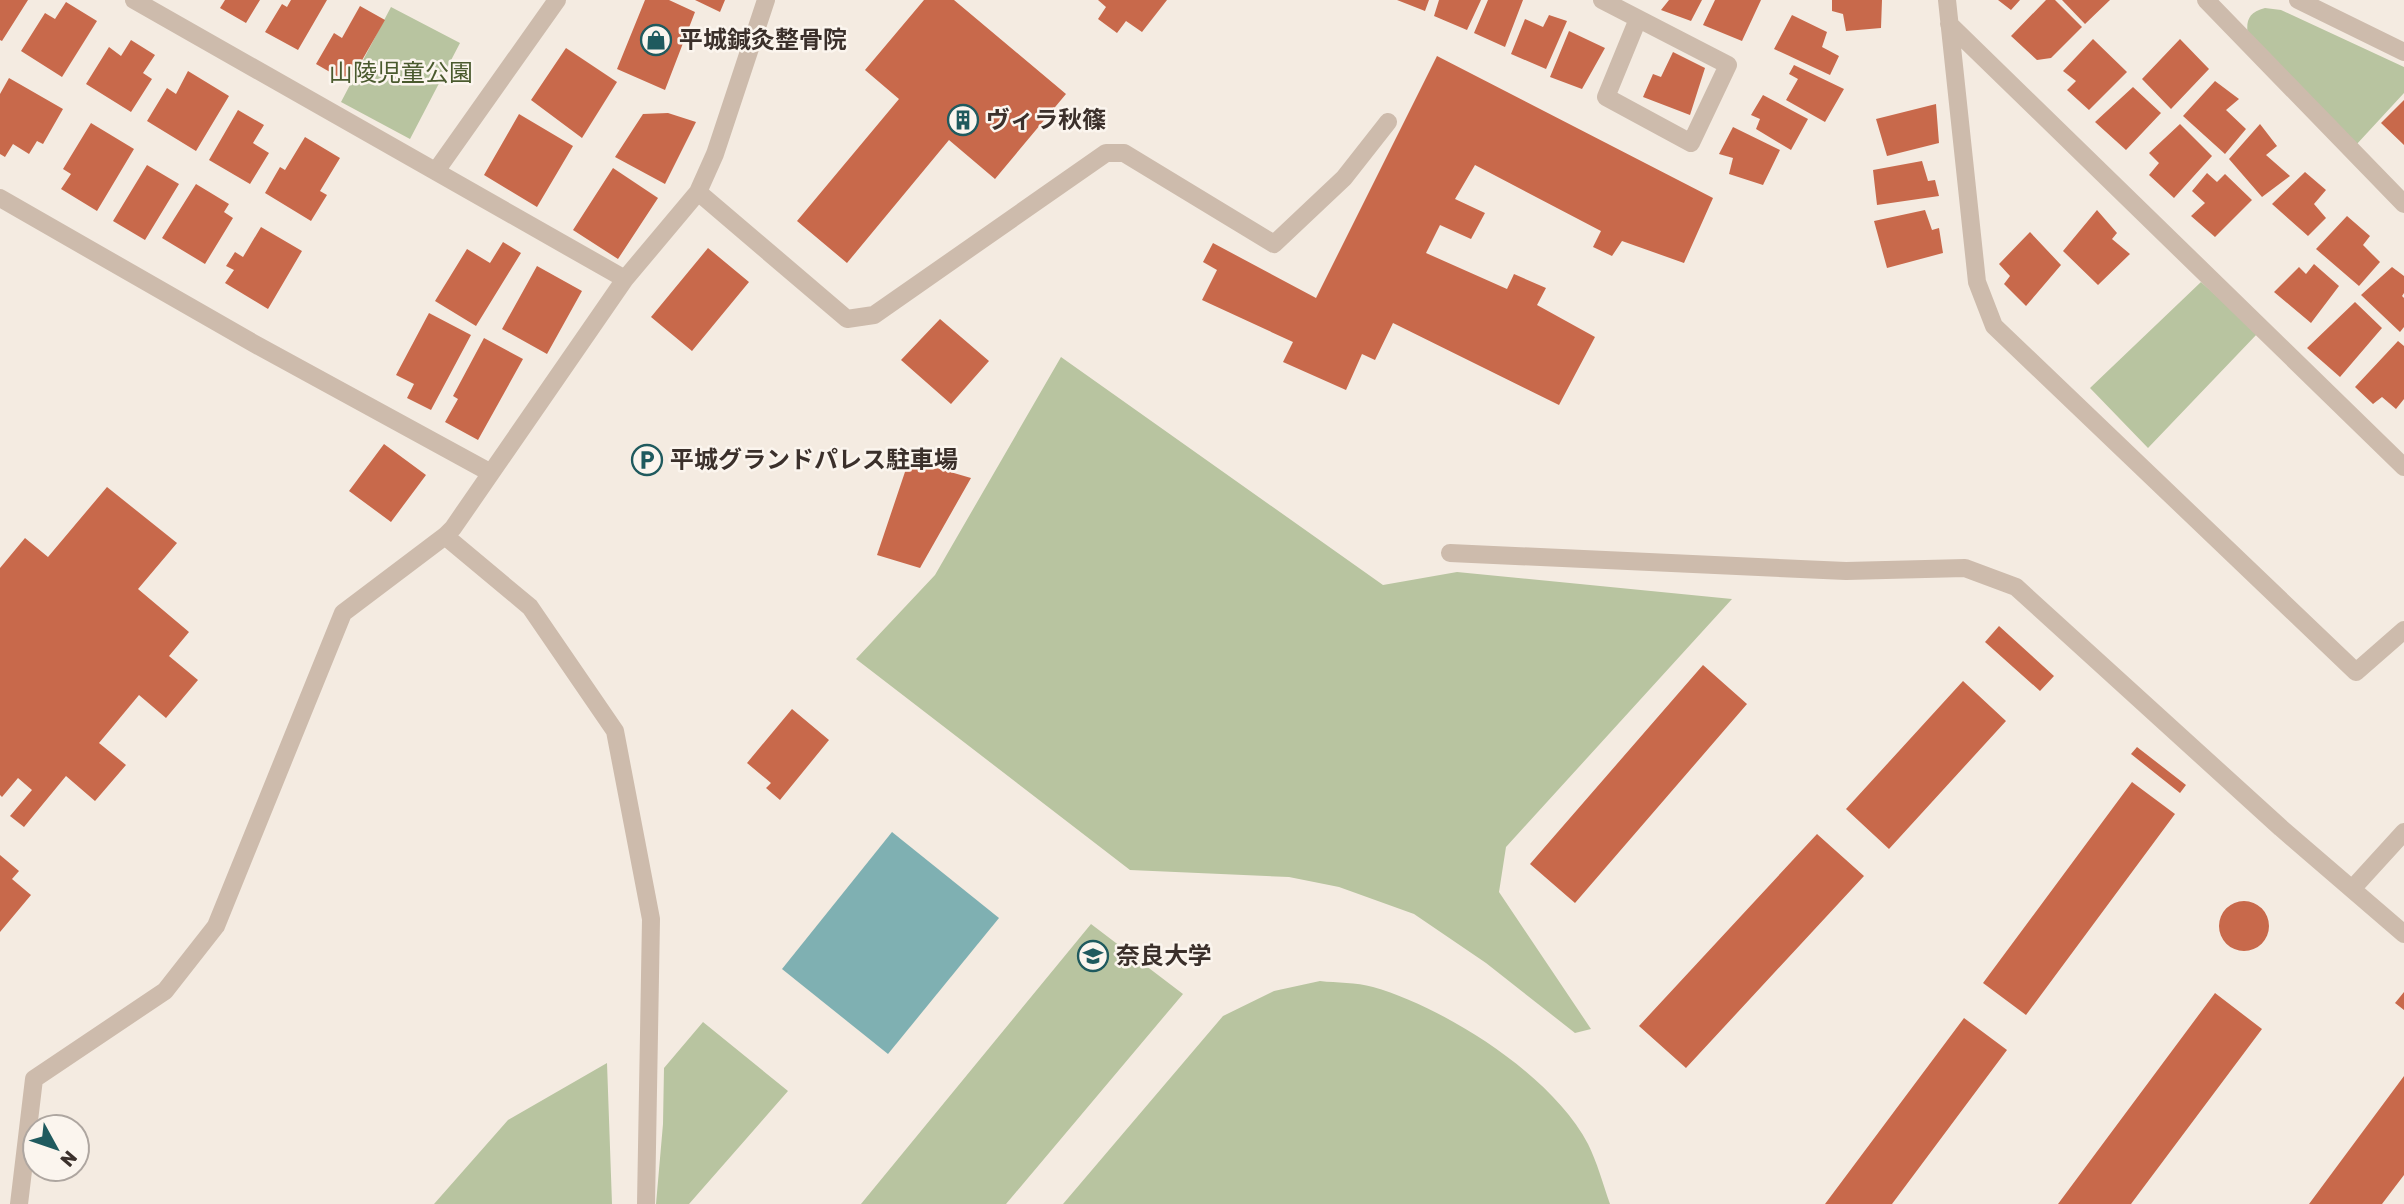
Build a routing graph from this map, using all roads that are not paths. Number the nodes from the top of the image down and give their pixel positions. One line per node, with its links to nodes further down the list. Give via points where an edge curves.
1 (134, 0): 12 (street)
2 (557, 0): 12 (street)
3 (766, 0): 13 (street)
4 (1602, 0): 8 (street)
5 (1947, 0): 9 (street)
6 (2206, 0): 15 (street)
7 (2298, 0): 10 (street)
8 (1638, 19): 8 (street, via 1728,65 1691,143 1606,97)
9 (1949, 24): 17 (street); 21 (street, via 1977,282 1994,326 2356,672)
10 (2404, 52)
11 (1388, 122): 13 (street, via 1344,178 1274,244 1124,153 1106,153 874,315 847,318)
12 (436, 171): 16 (street)
13 (698, 192): 16 (street)
14 (0, 198): 18 (street)
15 (2404, 204)
16 (625, 279): 18 (street)
17 (2404, 467)
18 (491, 473): 19 (street)
19 (445, 536): 25 (street, via 343,612 216,926 165,991 34,1079); 26 (street, via 530,607 615,731 651,919)
20 (1450, 554): 23 (street, via 1846,571 1965,568 2016,587)
21 (2404, 630)
22 (2404, 832): 23 (street)
23 (2352, 888): 24 (street)
24 (2404, 934)
25 (19, 1204)
26 (646, 1204)

